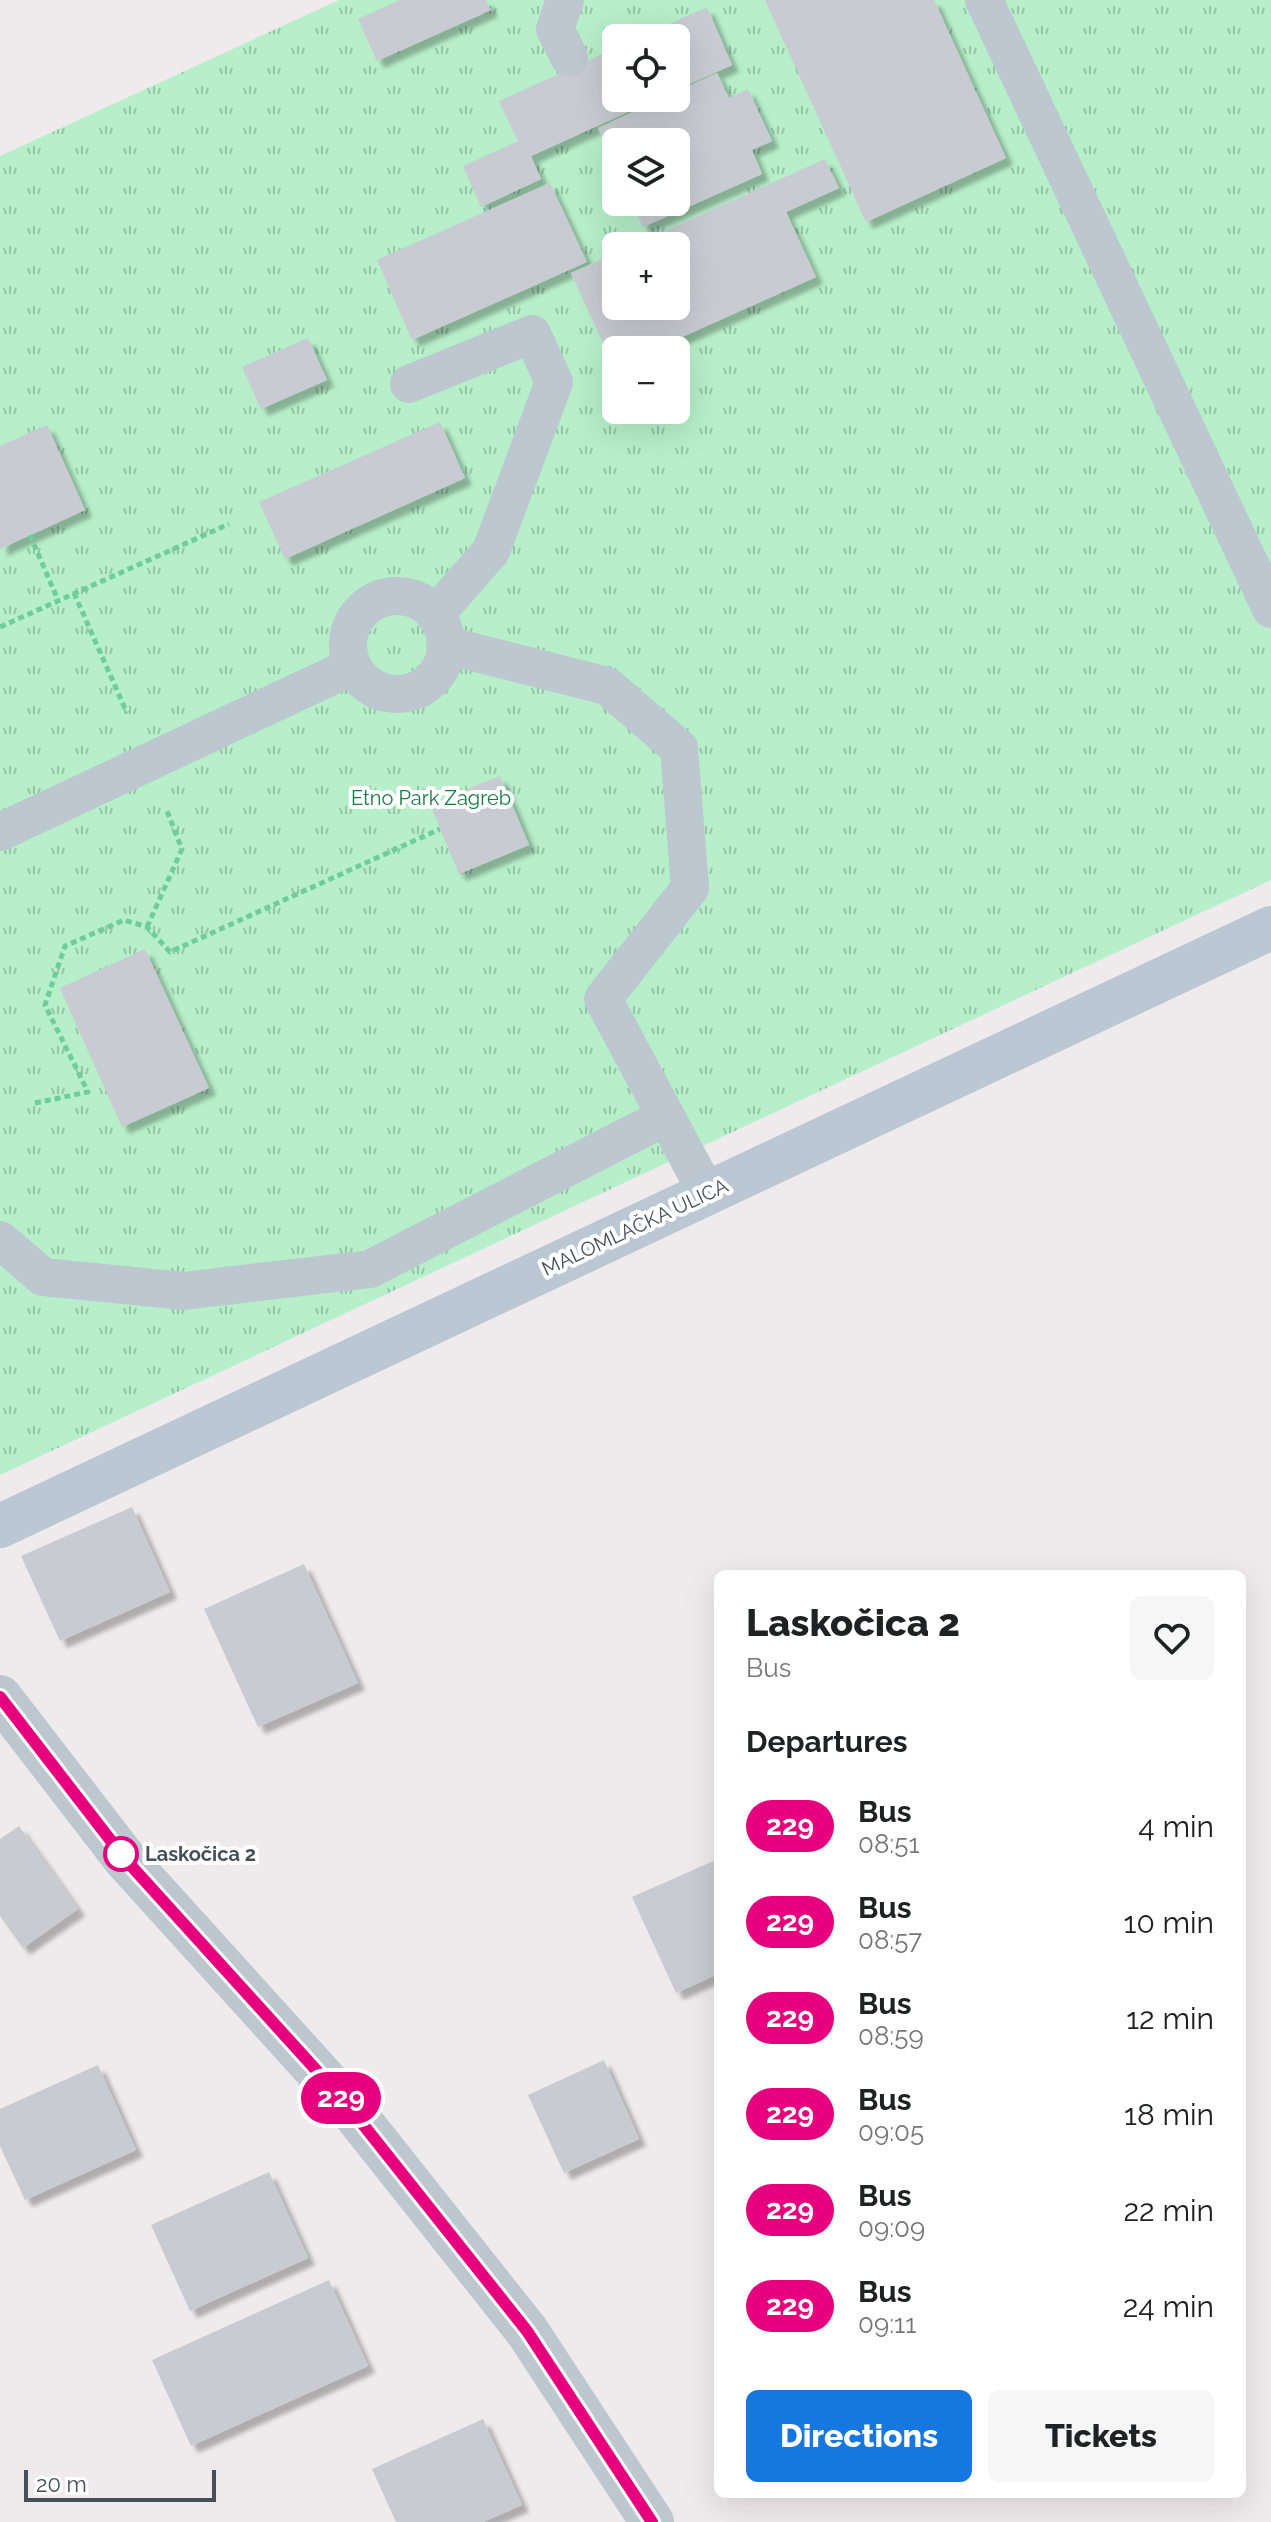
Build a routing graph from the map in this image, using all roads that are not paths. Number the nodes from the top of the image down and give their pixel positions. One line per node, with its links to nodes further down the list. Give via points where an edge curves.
1 (565, 0): 3 (lane, via 555,29)
2 (984, 0): 5 (lane)
3 (569, 57)
4 (409, 384): 6 (lane, via 532,334 554,382 491,551)
5 (1271, 609)
6 (440, 630): 7 (lane, via 435,677 423,687 391,694 375,689); 7 (lane, via 423,604 407,598 377,600 364,609 348,636); 10 (lane, via 607,686 679,748 690,888 603,999)
7 (353, 666): 8 (lane)
8 (0, 832)
9 (1271, 928): 11 (street, MALOMLAČKA ULICA)
10 (665, 1117): 11 (lane); 12 (lane, via 370,1269 184,1291 43,1277)
11 (707, 1193): 13 (street, MALOMLAČKA ULICA)
12 (0, 1240)
13 (0, 1526)
14 (0, 1697): 15 (street, via 125,1859 346,2103 527,2331)
15 (652, 2522)

